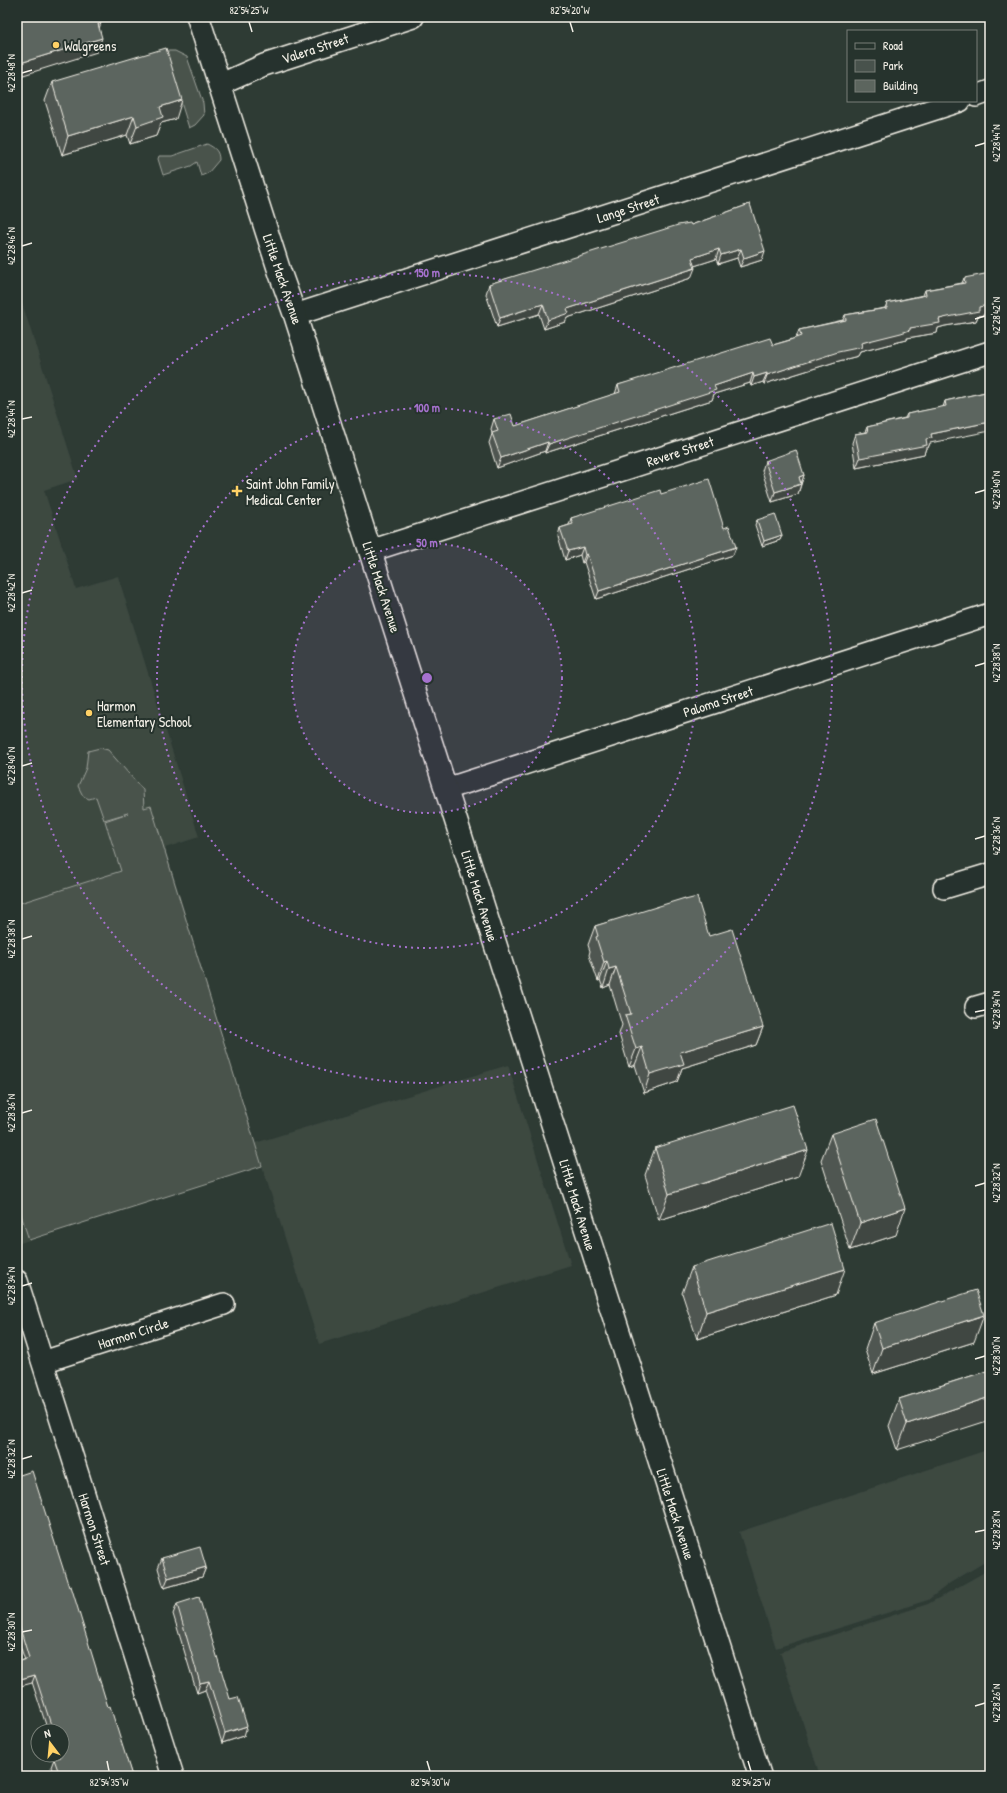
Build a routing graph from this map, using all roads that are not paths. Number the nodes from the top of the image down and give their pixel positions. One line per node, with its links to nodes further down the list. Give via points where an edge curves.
1 (198, 17): 3 (main road, Little Mack Avenue)
2 (413, 17): 3 (street, Valera Street, via 264,64)
3 (219, 85): 7 (main road, Little Mack Avenue)
4 (990, 91): 5 (street)
5 (977, 96)
6 (957, 102): 7 (street, Lange Street)
7 (296, 315): 9 (main road, Little Mack Avenue)
8 (990, 352): 9 (street, Revere Street)
9 (370, 551): 11 (main road, Little Mack Avenue)
10 (990, 614): 11 (street, Paloma Street)
11 (446, 789): 18 (main road, Little Mack Avenue)
12 (990, 874): 13 (street)
13 (944, 888)
14 (17, 1281): 16 (street, Harmon Street)
15 (224, 1304): 16 (street, Harmon Circle)
16 (42, 1362): 17 (street, Harmon Street)
17 (173, 1776)
18 (760, 1776)

